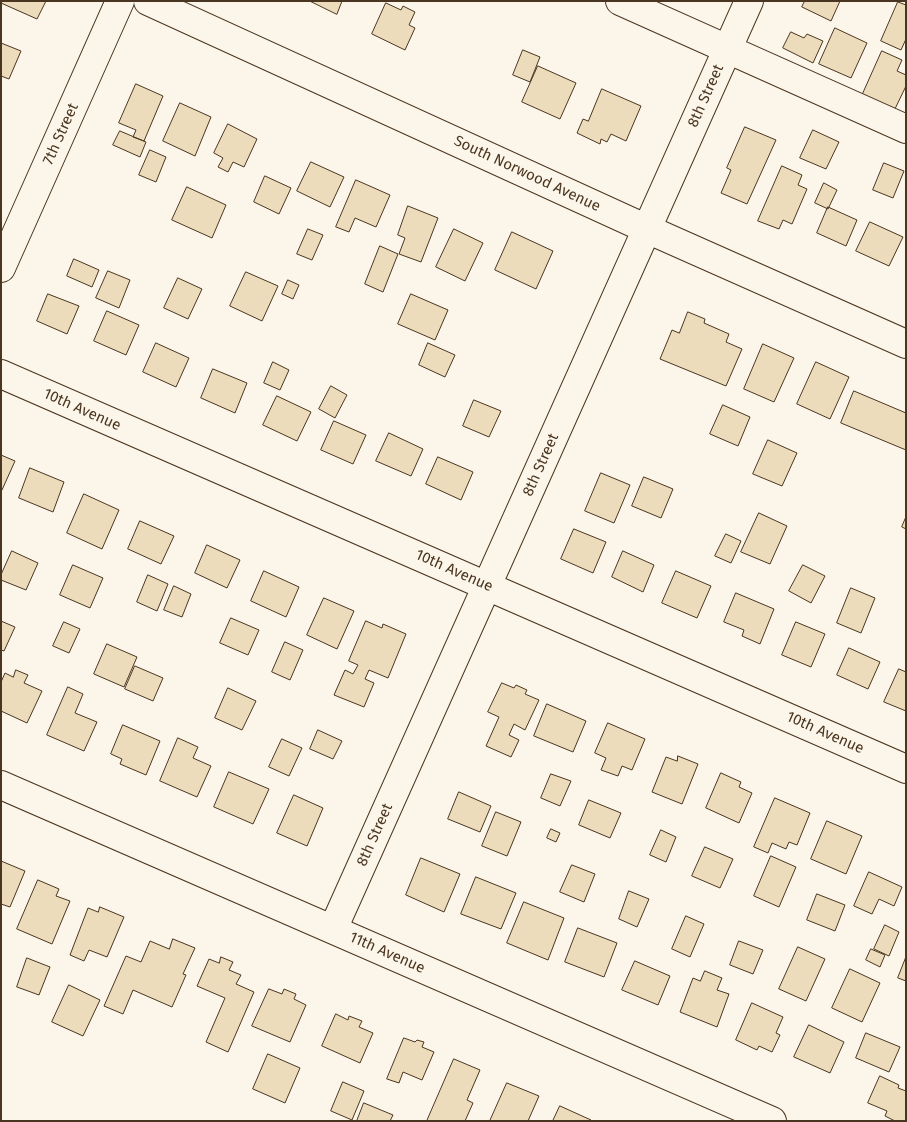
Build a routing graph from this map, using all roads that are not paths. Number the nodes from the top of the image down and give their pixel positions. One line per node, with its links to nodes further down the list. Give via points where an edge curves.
1 (120, 1): 8 (street, 7th Street)
2 (148, 1): 7 (street, South Norwood Avenue)
3 (620, 1): 5 (street)
4 (749, 1): 5 (street, 8th Street)
5 (727, 49): 6 (street); 7 (street, 8th Street)
6 (906, 129)
7 (647, 229): 9 (street, South Norwood Avenue); 11 (street, 8th Street)
8 (1, 268)
9 (906, 344)
10 (1, 374): 11 (street, 10th Avenue)
11 (487, 586): 12 (street, 10th Avenue); 14 (street, 8th Street)
12 (906, 769)
13 (1, 785): 14 (street, 11th Avenue)
14 (333, 929): 15 (street, 11th Avenue)
15 (772, 1121)

